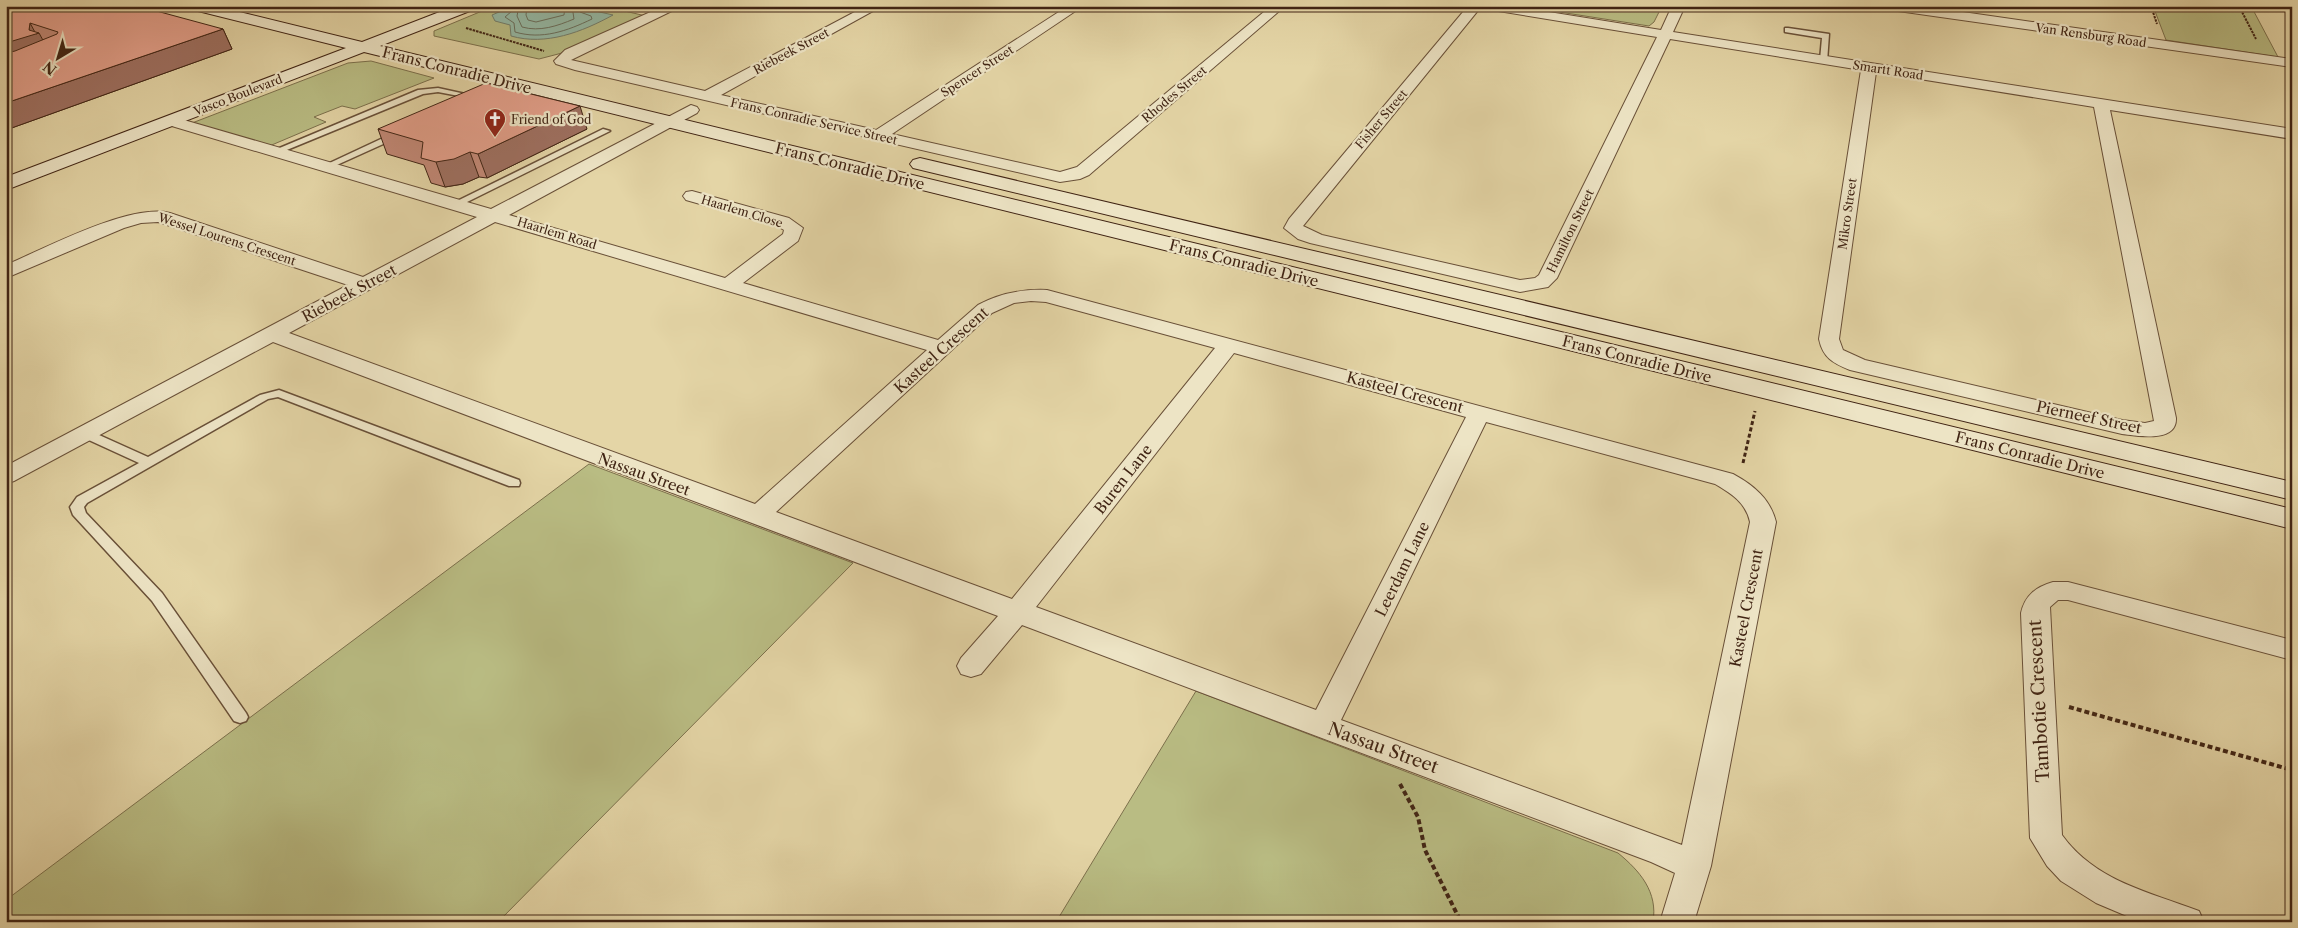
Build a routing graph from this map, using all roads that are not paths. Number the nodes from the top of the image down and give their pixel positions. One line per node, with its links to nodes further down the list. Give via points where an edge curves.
1 (195, 6): 18 (main road, Frans Conradie Drive)
2 (440, 6): 16 (main road, Vasco Boulevard)
3 (470, 6): 17 (main road, Vasco Boulevard)
4 (619, 6): 5 (lane)
5 (646, 6)
6 (676, 6): 22 (street)
7 (876, 6): 24 (street, Riebeek Street)
8 (1077, 6): 32 (street, Spencer Street)
9 (1279, 6): 36 (street, Rhodes Street, via 1083,171)
10 (1475, 6): 41 (street, Fisher Street, via 1295,223 1293,228)
11 (1485, 6): 15 (street, Smartt Road)
12 (1679, 6): 15 (street, Hamilton Street)
13 (1891, 6): 21 (street, Van Rensburg Road)
14 (1788, 30): 20 (lane, via 1826,36)
15 (1666, 35): 20 (street, Smartt Road); 41 (street, Hamilton Street, via 1547,278 1541,283 1520,286 1318,239)
16 (366, 36): 17 (main road, Vasco Boulevard); 18 (main road, Frans Conradie Drive); 27 (main road, Vasco Boulevard); 28 (main road, Frans Conradie Drive)
17 (391, 37): 19 (main road, Frans Conradie Drive)
18 (344, 42): 35 (main road, Vasco Boulevard)
19 (415, 42)
20 (1824, 60): 23 (street, Smartt Road)
21 (2292, 63)
22 (559, 65): 24 (main road, Frans Conradie Drive)
23 (1869, 67): 25 (street, Smartt Road); 48 (street, Mikro Street, via 1829,339 1832,352)
24 (699, 103): 28 (street, Riebeek Street); 32 (street, Frans Conradie Service Street); 54 (main road, Frans Conradie Drive)
25 (2100, 103): 31 (street, Smartt Road); 48 (street, Pierneef Street, via 2165,424 2159,429 2122,427)
26 (462, 106): 33 (lane, via 480,98 438,90 426,91)
27 (171, 121): 33 (street, Haarlem Road); 37 (main road, Vasco Boulevard)
28 (669, 122): 40 (street, Riebeek Street); 56 (main road, Frans Conradie Drive)
29 (407, 130): 34 (lane)
30 (606, 131): 39 (lane)
31 (2292, 134)
32 (878, 136): 36 (street, Frans Conradie Service Street)
33 (274, 152): 34 (street, Haarlem Road)
34 (325, 167): 39 (street, Haarlem Road)
35 (6, 168)
36 (1067, 177)
37 (6, 184)
38 (692, 196): 44 (street, Haarlem Close, via 794,228 791,237)
39 (456, 204): 40 (street, Haarlem Road)
40 (495, 214): 43 (street, Riebeek Street); 44 (street, Haarlem Road)
41 (1298, 231)
42 (6, 272): 43 (street, Wessel Lourens Crescent, via 118,224 154,216)
43 (365, 284): 45 (street, Riebeek Street)
44 (729, 284): 47 (street, Haarlem Road)
45 (271, 334): 50 (street, Riebeek Street); 55 (street, Nassau Street)
46 (1229, 345): 47 (street, Kasteel Crescent, via 1037,296 1016,297 994,304); 49 (street, Kasteel Crescent); 57 (street, Buren Lane)
47 (943, 348): 55 (street, Kasteel Crescent)
48 (1839, 358)
49 (1480, 412): 61 (street, Leerdam Lane); 62 (street, Kasteel Crescent, via 1708,474 1735,485 1758,505 1763,522)
50 (84, 434): 51 (lane); 52 (street, Riebeek Street)
51 (148, 462): 53 (lane, via 264,397 280,393); 60 (lane, via 82,500 77,510 157,597)
52 (6, 476)
53 (514, 483)
54 (2292, 491)
55 (757, 516): 57 (street, Nassau Street)
56 (2292, 519)
57 (1017, 612): 59 (street); 61 (street, Nassau Street)
58 (2292, 650): 64 (street, Tambotie Crescent, via 2068,591 2053,591 2037,602 2046,838 2056,856 2093,886)
59 (971, 666)
60 (240, 717)
61 (1322, 726): 62 (street, Nassau Street)
62 (1694, 866): 63 (street)
63 (1677, 922)
64 (2187, 922)

